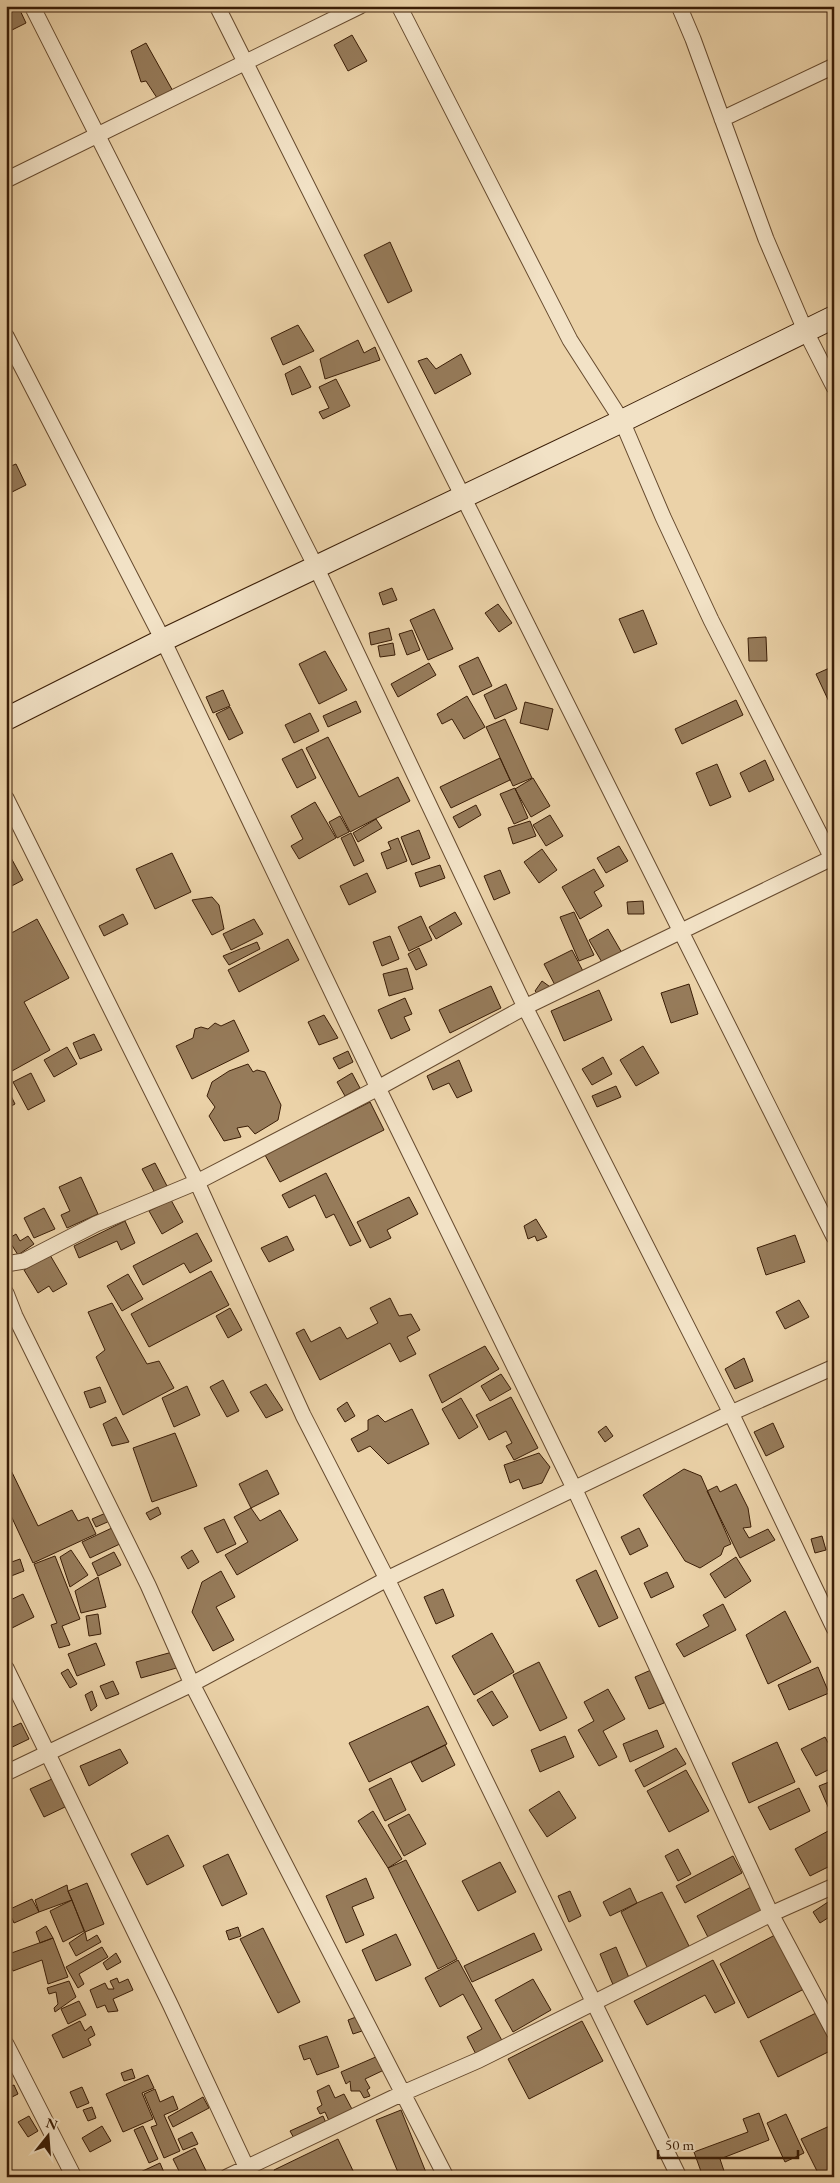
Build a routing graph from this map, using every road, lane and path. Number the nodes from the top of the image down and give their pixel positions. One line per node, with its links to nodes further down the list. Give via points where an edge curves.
1 (32, 6): 9 (street)
2 (217, 6): 6 (street)
3 (360, 6): 6 (street)
4 (399, 6): 15 (street, via 570,340)
5 (679, 6): 8 (street)
6 (246, 63): 9 (street); 16 (street)
7 (834, 66): 8 (street)
8 (722, 119): 12 (street, via 766,239)
9 (96, 136): 10 (street); 17 (street)
10 (6, 180)
11 (834, 316): 12 (street)
12 (805, 330): 14 (street); 15 (street)
13 (6, 336): 18 (street)
14 (834, 387)
15 (622, 421): 16 (street); 21 (street, via 711,620)
16 (462, 498): 17 (street); 22 (street)
17 (316, 567): 18 (street); 23 (street)
18 (163, 640): 19 (street); 24 (street)
19 (6, 719)
20 (6, 798): 25 (street)
21 (833, 859): 22 (street)
22 (680, 931): 23 (street); 26 (street)
23 (525, 1007): 24 (street); 30 (street)
24 (378, 1088): 25 (street); 31 (street)
25 (197, 1182): 27 (street, via 96,1224 24,1261); 32 (street, via 303,1414)
26 (834, 1237)
27 (6, 1264)
28 (6, 1293): 35 (street, via 148,1585)
29 (834, 1367): 30 (street)
30 (731, 1414): 31 (street); 33 (street)
31 (575, 1490): 32 (street); 39 (street)
32 (387, 1579): 35 (street); 40 (street)
33 (834, 1628)
34 (6, 1668): 36 (street)
35 (192, 1684): 36 (street); 43 (street)
36 (48, 1755): 37 (street); 44 (street)
37 (6, 1773)
38 (834, 1886): 39 (street)
39 (771, 1914): 40 (street); 41 (street)
40 (594, 2004): 43 (street); 48 (street)
41 (834, 2032)
42 (6, 2044): 45 (street)
43 (401, 2094): 44 (street); 47 (street)
44 (248, 2172): 46 (street)
45 (74, 2177)
46 (227, 2177)
47 (446, 2177)
48 (679, 2177)

